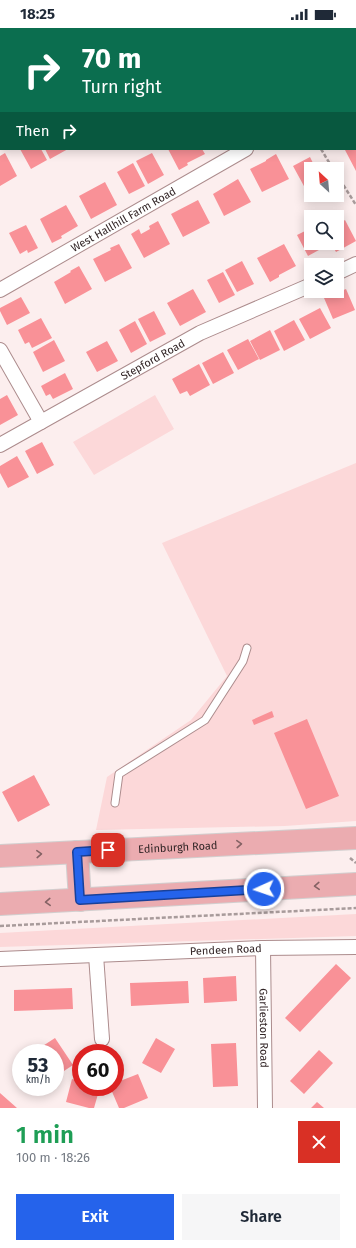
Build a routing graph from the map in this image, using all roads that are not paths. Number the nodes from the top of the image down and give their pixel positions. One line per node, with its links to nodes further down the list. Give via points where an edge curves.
1 (244, 150): 5 (street, West Hallhill Farm Road)
2 (356, 264): 3 (street)
3 (344, 270)
4 (304, 288): 7 (street, Stepford Road, via 200,333)
5 (0, 290)
6 (0, 350): 7 (street)
7 (41, 422): 8 (street, Stepford Road)
8 (0, 446)
9 (247, 648): 10 (lane, via 243,661 205,720 119,774)
10 (115, 803)
11 (356, 838): 12 (main road, Edinburgh Road, one-way to 11)
12 (77, 852): 13 (main road, Edinburgh Road, one-way to 12); 15 (main road)
13 (0, 856)
14 (356, 884): 15 (main road, one-way to 15)
15 (80, 900): 16 (main road, one-way to 16)
16 (0, 904)
17 (356, 947): 18 (street, Pendeen Road)
18 (263, 948): 19 (street, Pendeen Road); 22 (street, Garlieston Road)
19 (96, 955): 20 (street, Pendeen Road); 21 (street)
20 (0, 959)
21 (102, 1039)
22 (266, 1108)

